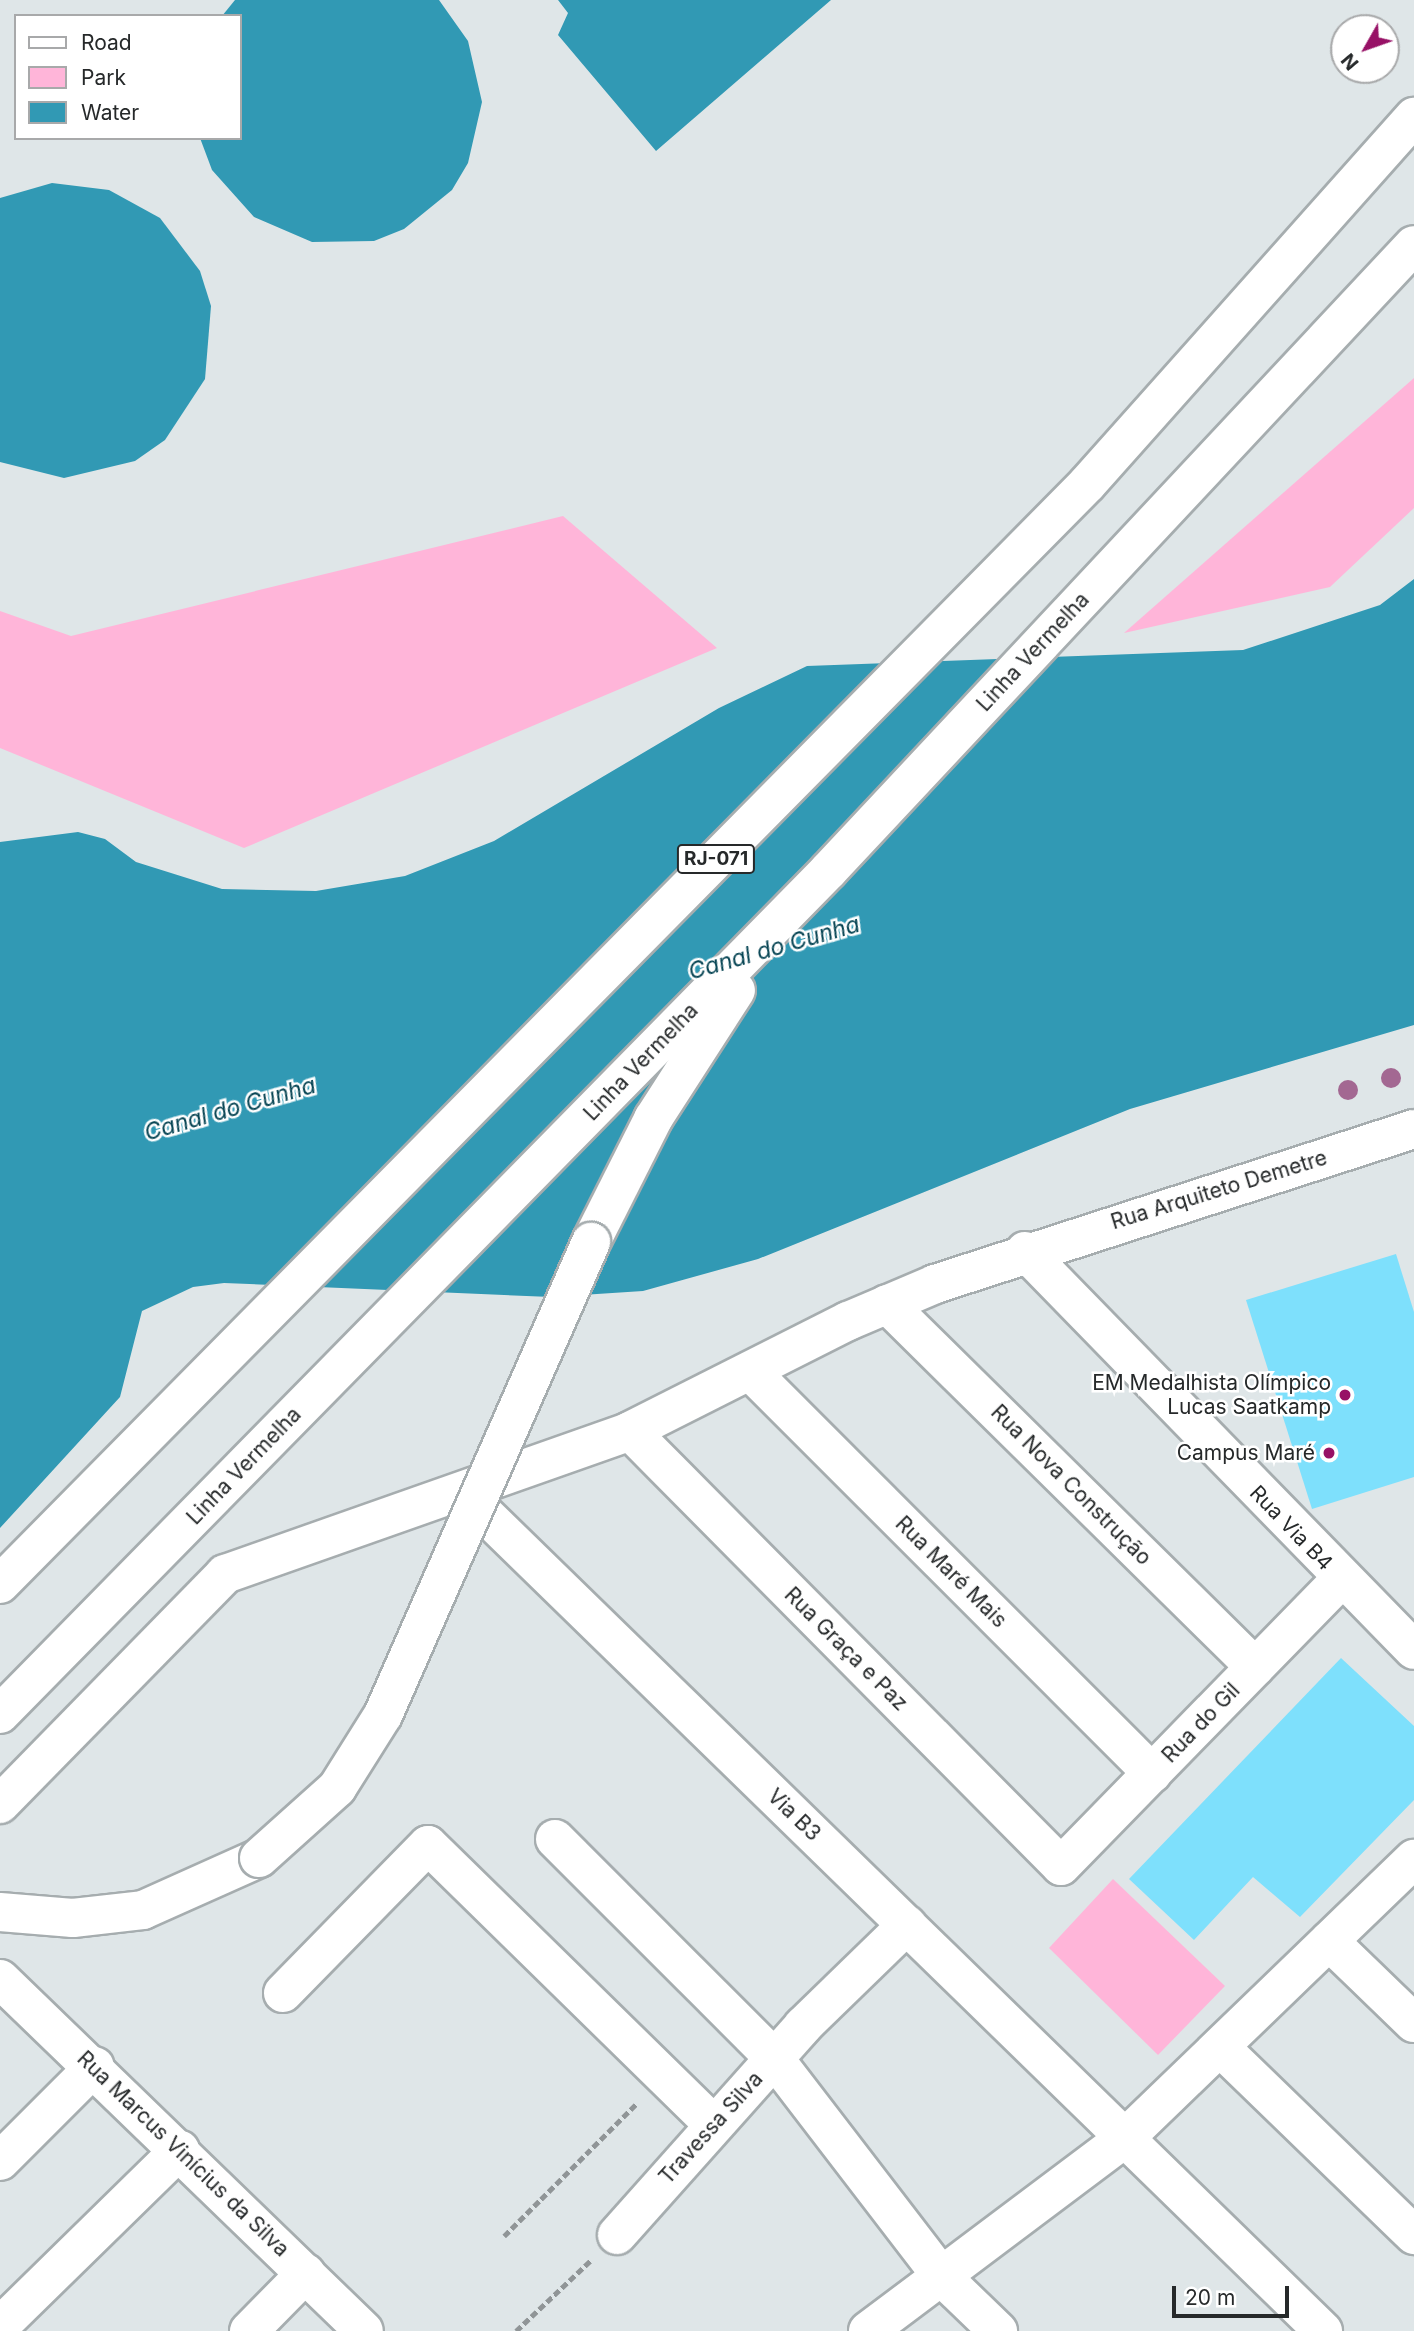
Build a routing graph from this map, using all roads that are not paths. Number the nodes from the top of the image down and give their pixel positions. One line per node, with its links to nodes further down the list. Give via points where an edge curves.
1 (1414, 117): 11 (main road, RJ-071, via 1087,484)
2 (1414, 245): 3 (main road, Linha Vermelha)
3 (828, 871): 14 (main road, Linha Vermelha); 20 (main road, bridge, via 741,984 653,1119 517,1401 402,1678 337,1788 259,1858 183,1896 108,1917)
4 (1414, 1129): 5 (main road, Rua Arquiteto Demetre)
5 (1025, 1251): 6 (main road, Rua Arquiteto Demetre); 10 (main road, Rua Via B4)
6 (887, 1304): 7 (main road, Rua Arquiteto Demetre); 13 (main road, Rua Nova Construção)
7 (750, 1371): 8 (main road, Rua Arquiteto Demetre); 15 (main road, Rua Maré Mais)
8 (630, 1431): 9 (main road, Rua Arquiteto Demetre); 19 (main road, Rua Graça e Paz)
9 (463, 1493): 16 (main road, Rua Arquiteto Demetre, via 225,1574); 21 (main road, Via B3)
10 (1341, 1579): 12 (main road, Rua Via B4); 13 (main road, Rua do Gil)
11 (0, 1584)
12 (1414, 1650)
13 (1255, 1667): 15 (main road, Rua do Gil)
14 (0, 1714)
15 (1152, 1773): 19 (main road, Rua do Gil)
16 (0, 1804)
17 (555, 1839): 27 (main road)
18 (1414, 1859): 22 (main road)
19 (1061, 1866)
20 (0, 1912)
21 (907, 1925): 27 (main road, Travessa Silva); 30 (main road, Via B3)
22 (1329, 1941): 25 (main road); 26 (main road)
23 (0, 1979): 28 (main road, Rua Marcus Vinícius da Silva)
24 (283, 1993): 29 (main road, via 428,1845)
25 (1414, 2023)
26 (1221, 2048): 30 (main road); 34 (main road)
27 (774, 2058): 29 (main road, Travessa Silva); 36 (main road)
28 (95, 2066): 31 (main road, Rua Marcus Vinícius da Silva); 32 (main road)
29 (714, 2125): 33 (main road, Travessa Silva)
30 (1125, 2138): 36 (main road); 42 (main road, Via B3)
31 (180, 2150): 35 (main road, Rua Marcus Vinícius da Silva); 37 (main road)
32 (0, 2161)
33 (617, 2235)
34 (1414, 2235)
35 (306, 2273): 38 (main road); 39 (main road, Rua Marcus Vinícius da Silva)
36 (943, 2277): 40 (main road); 41 (main road)
37 (0, 2326)
38 (249, 2331)
39 (364, 2331)
40 (868, 2331)
41 (998, 2331)
42 (1323, 2331)

